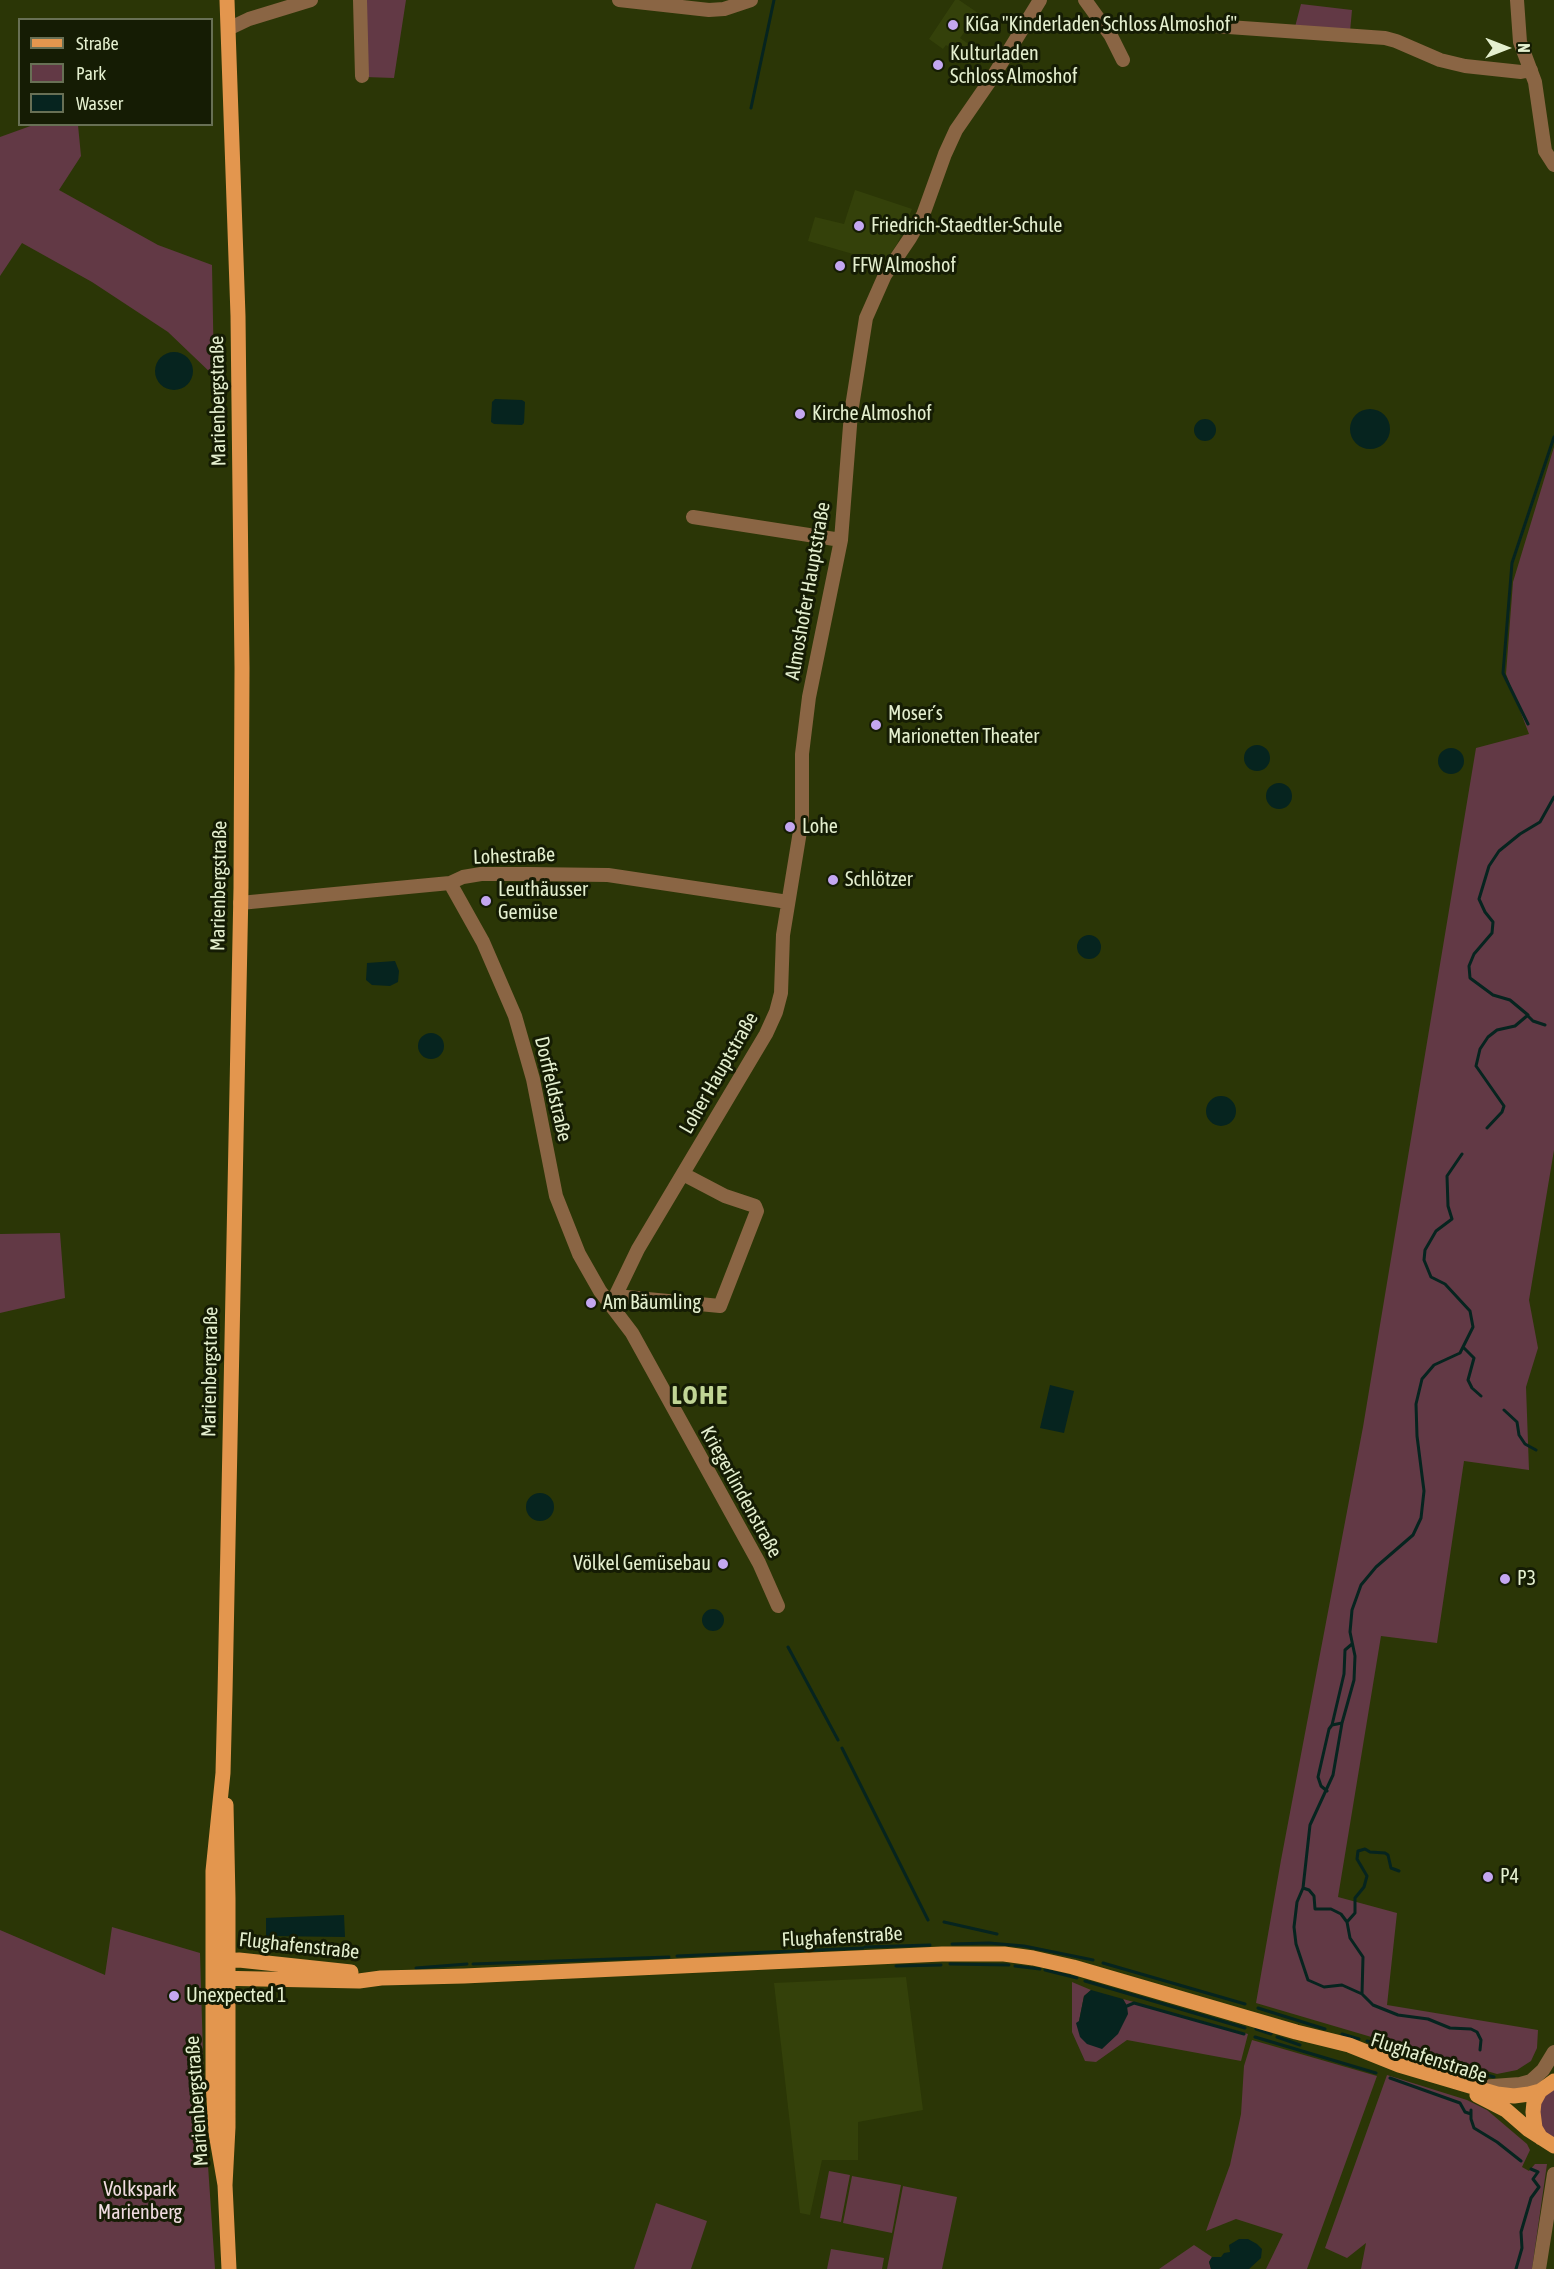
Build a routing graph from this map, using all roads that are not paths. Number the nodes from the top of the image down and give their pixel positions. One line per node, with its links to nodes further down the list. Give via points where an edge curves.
1 (226, 0): 10 (main road, Marienbergstraße)
2 (311, 0): 10 (street)
3 (360, 0): 13 (street)
4 (619, 0): 5 (street, via 709,10)
5 (751, 0)
6 (1040, 0): 16 (street, Almoshofer Hauptstraße, via 956,130 924,215 885,274 866,318 851,413)
7 (1086, 0): 11 (street)
8 (1517, 0): 12 (street, via 1520,42)
9 (1200, 26): 12 (street, via 1384,38 1465,66)
10 (228, 29): 20 (main road, Marienbergstraße, via 239,404)
11 (1123, 60)
12 (1531, 70): 14 (street, via 1545,151)
13 (362, 76)
14 (1554, 165)
15 (693, 518): 16 (street)
16 (841, 540): 17 (street, Almoshofer Hauptstraße)
17 (809, 697): 19 (street, Loher Hauptstraße, via 802,754 802,819)
18 (450, 883): 19 (street, Lohestraße, via 481,874 598,874); 20 (street, Lohestraße); 22 (street, Dorffeldstraße, via 483,942 515,1016 563,1216 600,1291)
19 (788, 902): 21 (street, Loher Hauptstraße, via 776,1012)
20 (240, 903): 24 (main road, Marienbergstraße, via 223,1773 227,1814)
21 (683, 1174): 22 (street, Loher Hauptstraße, via 638,1249); 22 (street, via 725,1196 755,1206 757,1212 720,1306)
22 (614, 1301): 23 (street, Kriegerlindenstraße, via 759,1563)
23 (778, 1606)
24 (220, 1970): 25 (main road, Flughafenstraße, via 359,1981 1004,1954 1060,1964); 31 (main road, Marienbergstraße, via 228,2127 225,2185)
25 (1296, 2032): 28 (main road, Flughafenstraße, via 1349,2045); 29 (main road, Flughafenstraße, via 1354,2056 1482,2097)
26 (1554, 2052): 28 (street, Flughafenstraße, via 1532,2081)
27 (1550, 2083): 28 (main road, Flughafenstraße, via 1514,2096); 29 (main road, Flughafenstraße, via 1534,2102 1533,2112 1535,2128)
28 (1475, 2088)
29 (1547, 2142)
30 (1554, 2174): 32 (street)
31 (229, 2269)
32 (1539, 2269)

